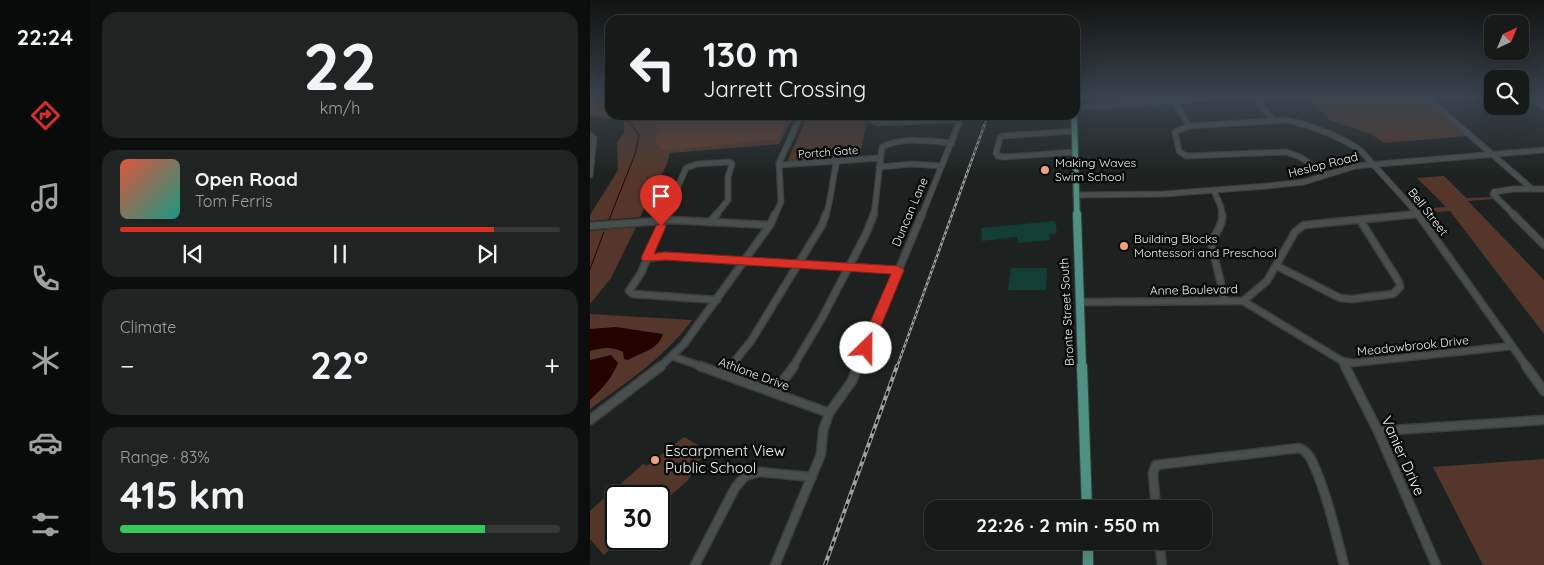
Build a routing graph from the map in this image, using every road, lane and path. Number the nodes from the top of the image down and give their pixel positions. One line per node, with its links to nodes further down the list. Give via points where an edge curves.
1 (797, 124): 17 (street)
2 (959, 124): 10 (street, Duncan Lane)
3 (1074, 124): 8 (main road, Bronte Street South)
4 (1212, 124): 7 (street, Bell Street)
5 (1303, 124): 16 (street, Bell Street, via 1350,143)
6 (1458, 124): 13 (street)
7 (1189, 126): 20 (street, via 1174,134 1179,151 1186,156 1286,152)
8 (1074, 131): 12 (main road, Bronte Street South); 12 (street, via 1003,136 996,153 1004,157)
9 (590, 136): 21 (street, via 594,138 594,147)
10 (952, 143): 14 (street, via 887,144 882,147); 18 (street, Duncan Lane)
11 (1544, 150): 13 (street, Heslop Road)
12 (1075, 152): 25 (main road, Bronte Street South)
13 (1492, 154): 16 (street, Heslop Road); 22 (street)
14 (879, 158): 15 (street, Portch Gate); 19 (street)
15 (837, 161): 17 (street, Portch Gate); 36 (street, via 829,210)
16 (1372, 164): 20 (street, Heslop Road); 26 (street, Bell Street)
17 (779, 165): 31 (street, via 781,198)
18 (942, 166): 19 (street, via 913,164); 39 (street, Duncan Lane)
19 (878, 168): 38 (street, via 879,191 874,215)
20 (1326, 174): 24 (street, Heslop Road, via 1304,182)
21 (590, 175)
22 (1531, 188): 23 (street); 33 (street, via 1500,190 1493,194)
23 (1544, 189)
24 (1214, 191): 25 (street, Heslop Road); 41 (street, via 1223,222 1212,240 1212,248)
25 (1076, 194): 43 (main road, Bronte Street South)
26 (1418, 214): 28 (street, Anne Boulevard); 44 (street, Bell Street)
27 (663, 220): 29 (street); 29 (street, via 686,168 730,162 728,200); 30 (street); 34 (street)
28 (1360, 220): 37 (street, Anne Boulevard, via 1300,227); 37 (street, via 1399,282 1400,287 1392,294 1340,298)
29 (710, 222): 31 (street)
30 (622, 223): 32 (street)
31 (770, 225): 35 (street)
32 (590, 226)
33 (1544, 245)
34 (647, 258): 35 (street, via 665,256); 40 (street, via 630,288 631,293)
35 (744, 261): 36 (street); 40 (street)
36 (798, 264): 38 (street); 47 (street, via 751,342)
37 (1277, 266): 42 (street, Anne Boulevard, via 1267,282)
38 (848, 267): 39 (street); 49 (street, via 812,340)
39 (898, 270): 50 (street, Duncan Lane, via 852,381)
40 (717, 300): 45 (street, via 693,334)
41 (1225, 300): 42 (street, Anne Boulevard); 43 (street, Anne Boulevard)
42 (1243, 301): 46 (street, Meadowbrook Drive)
43 (1081, 302): 55 (main road, Bronte Street South)
44 (1512, 346): 46 (street, Meadowbrook Drive, via 1360,363); 48 (street, Bell Street)
45 (672, 356): 47 (street, Athlone Drive); 51 (street)
46 (1342, 361): 53 (street, Vanier Drive)
47 (724, 375): 49 (street, Athlone Drive)
48 (1544, 391)
49 (774, 393): 50 (street, Athlone Drive)
50 (829, 413): 54 (street, Duncan Lane, via 821,454)
51 (590, 420)
52 (1544, 420): 53 (street)
53 (1378, 431): 64 (street, Vanier Drive)
54 (812, 477): 59 (street, via 760,472 746,475 735,488); 60 (street, Duncan Lane)
55 (1087, 500)
56 (1155, 500): 63 (street, via 1153,473 1156,465 1299,448 1305,450 1312,460)
57 (1088, 550): 61 (main road)
58 (1160, 550): 62 (street)
59 (695, 565)
60 (774, 565)
61 (1088, 565)
62 (1162, 565)
63 (1344, 565)
64 (1436, 565)

